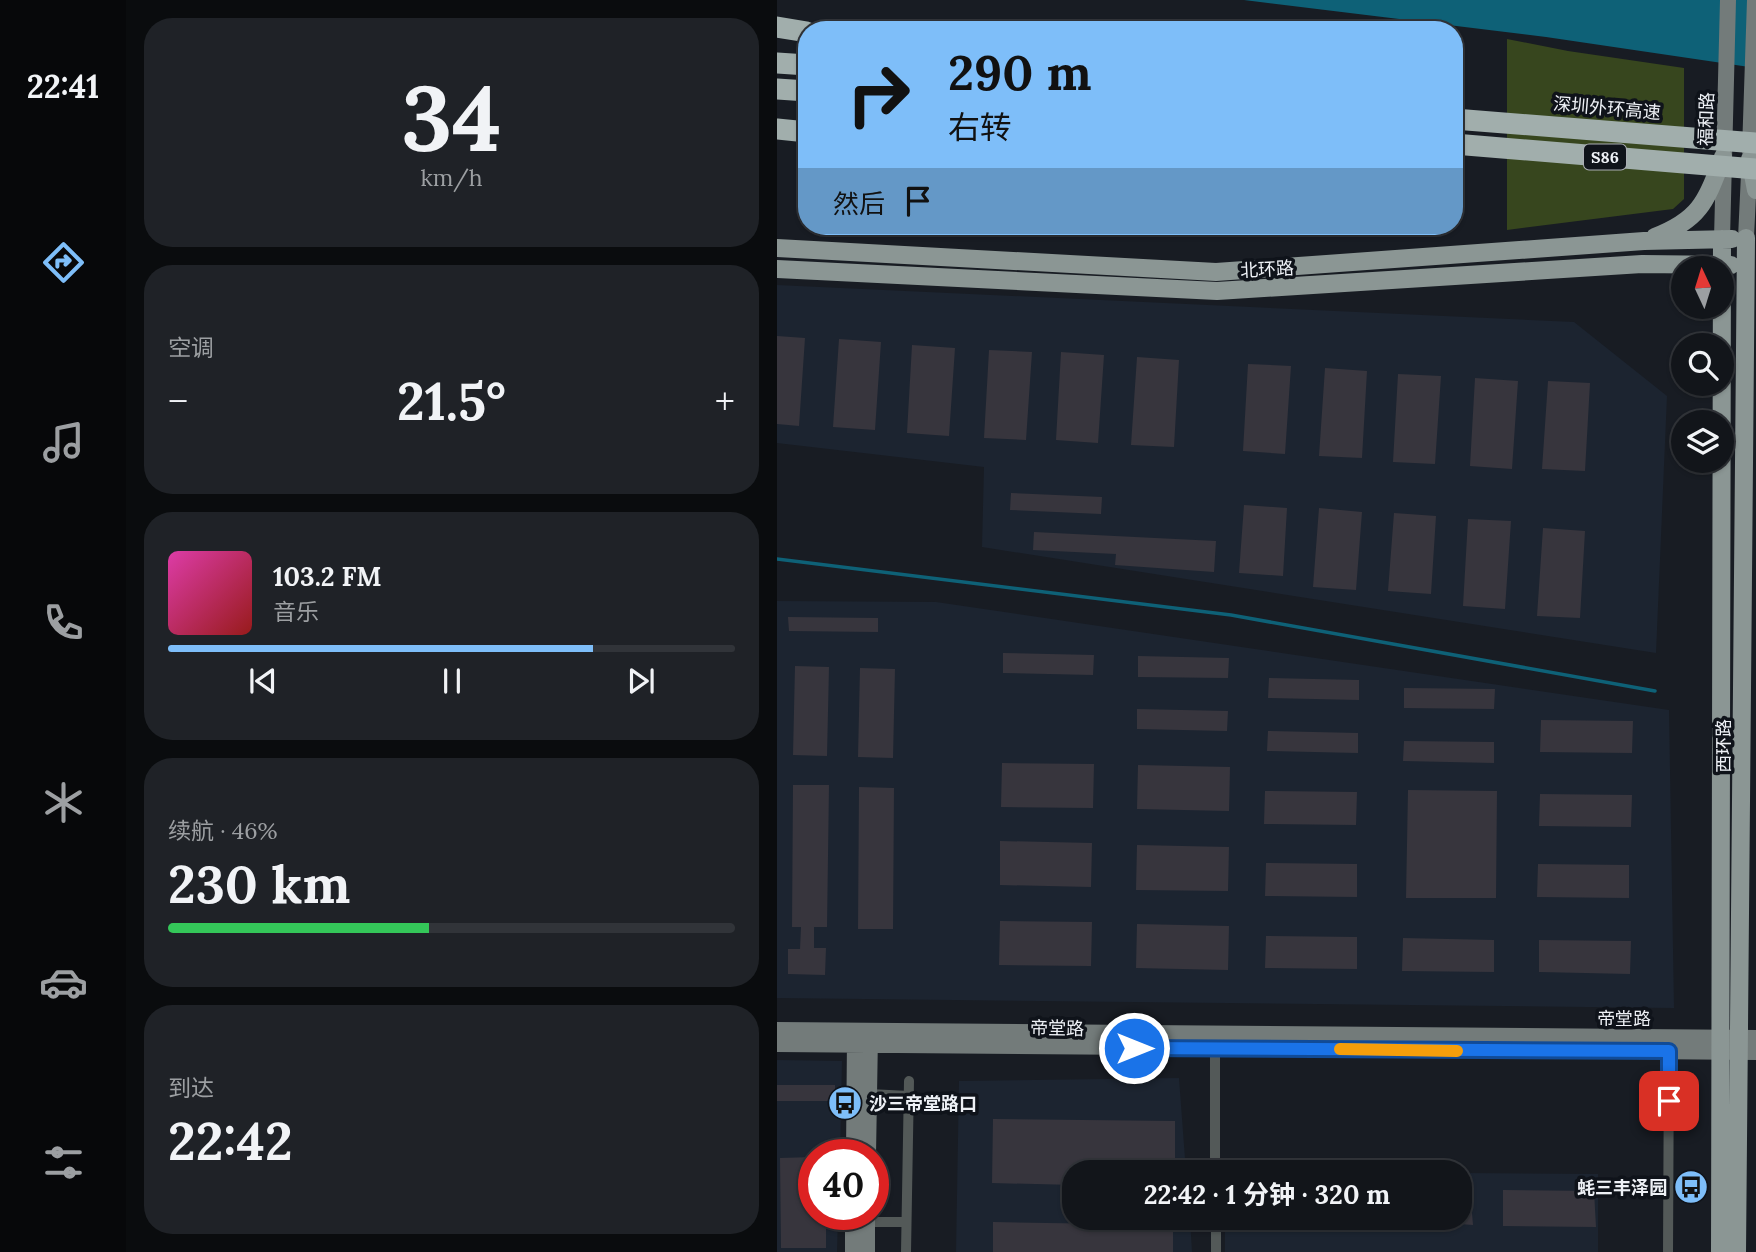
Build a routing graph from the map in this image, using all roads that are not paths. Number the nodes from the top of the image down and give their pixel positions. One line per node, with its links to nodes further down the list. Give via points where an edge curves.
1 (1728, 0): 13 (street, 福和路)
2 (1755, 0): 14 (street)
3 (777, 27): 4 (highway)
4 (798, 30)
5 (777, 63): 6 (highway)
6 (798, 64)
7 (777, 89): 8 (highway)
8 (798, 90)
9 (1463, 120): 14 (highway, 深圳外环高速 / S86)
10 (777, 129): 11 (highway)
11 (798, 131)
12 (1463, 144): 14 (highway, S86)
13 (1723, 157): 17 (street, 福和路); 18 (main road, via 1696,215 1682,226)
14 (1754, 157): 15 (main road); 16 (street)
15 (1756, 190)
16 (1751, 238): 17 (main road, 北环路); 23 (main road, 西环路)
17 (1721, 239): 18 (main road, 北环路); 20 (main road, 西环路)
18 (1644, 241): 19 (main road, 北环路, via 1216,272)
19 (777, 248)
20 (1722, 256)
21 (1642, 264): 22 (main road, 北环路); 24 (main road, 北环路, via 1217,291); 25 (main road)
22 (1671, 264)
23 (1751, 266): 27 (main road, 西环路)
24 (777, 269)
25 (1671, 272)
26 (1756, 328): 27 (main road)
27 (1745, 371): 29 (main road, 西环路)
28 (1723, 396): 36 (main road, 西环路)
29 (1750, 470): 30 (main road, 西环路)
30 (1749, 680): 36 (main road, 西环路)
31 (777, 1031): 32 (street, 帝堂路)
32 (862, 1038): 33 (street, 帝堂路); 34 (street, 帝堂路); 38 (street); 40 (street)
33 (1215, 1041): 35 (street, 帝堂路); 42 (street)
34 (777, 1044)
35 (1669, 1045): 36 (street, 帝堂路); 52 (street)
36 (1739, 1045): 53 (main road, 西环路); 54 (main road, 西环路)
37 (909, 1082): 39 (street)
38 (869, 1094): 39 (street); 41 (street)
39 (909, 1096): 44 (street)
40 (855, 1139)
41 (868, 1139)
42 (1216, 1160)
43 (889, 1220): 44 (street)
44 (906, 1222): 50 (street)
45 (859, 1230): 48 (street)
46 (864, 1230): 49 (street)
47 (1216, 1230): 51 (street)
48 (853, 1252)
49 (867, 1252)
50 (906, 1252)
51 (1216, 1252)
52 (1668, 1252)
53 (1720, 1252)
54 (1737, 1252)

